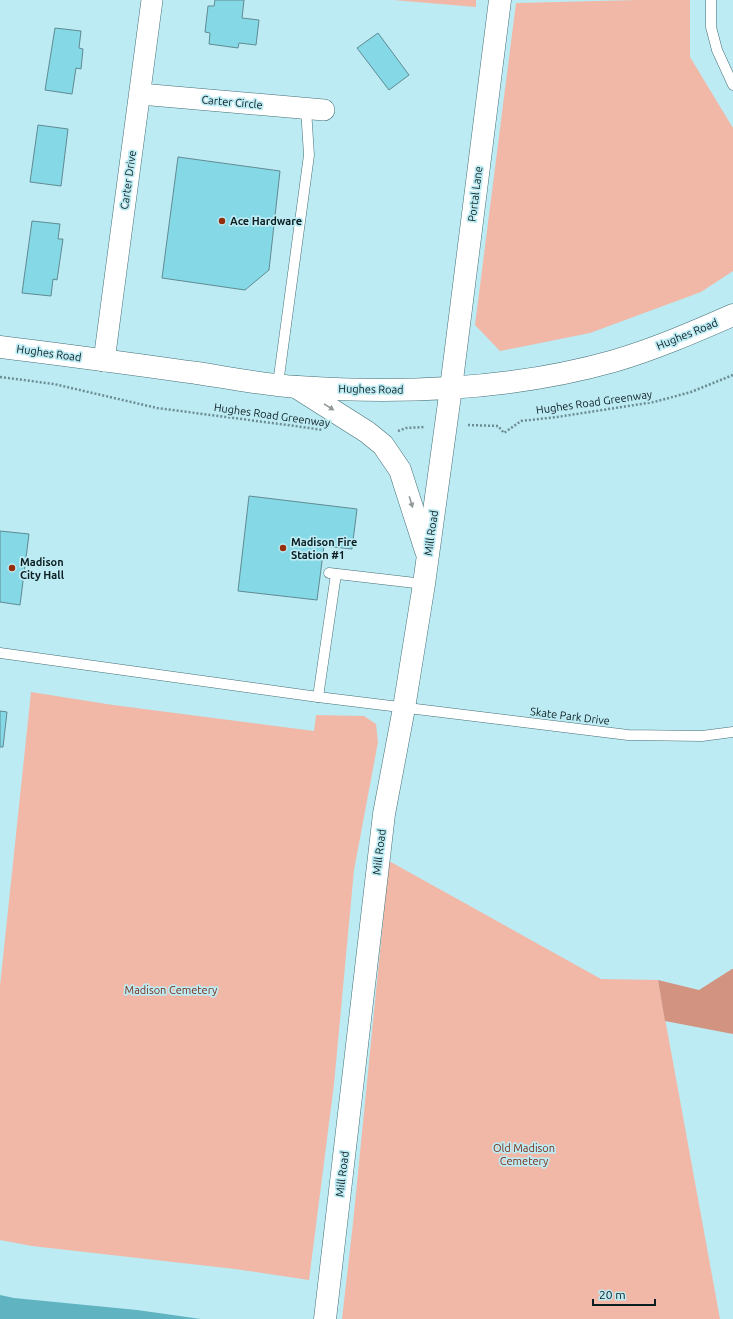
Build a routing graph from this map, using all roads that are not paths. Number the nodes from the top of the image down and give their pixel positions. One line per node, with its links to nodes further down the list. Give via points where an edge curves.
1 (152, 0): 5 (street, Carter Drive)
2 (500, 0): 11 (street, Portal Lane)
3 (711, 0): 4 (lane, via 712,33)
4 (733, 84)
5 (140, 94): 6 (street, Carter Circle); 9 (street, Carter Drive)
6 (315, 109): 10 (lane)
7 (733, 315): 11 (street, Hughes Road, via 674,341 614,361 554,375)
8 (0, 347): 9 (street, Hughes Road)
9 (104, 361): 10 (street, Hughes Road)
10 (287, 386): 11 (street, Hughes Road, via 386,391); 12 (street, one-way to 12, via 367,432 383,445 400,470)
11 (451, 388): 12 (street, Mill Road)
12 (428, 558): 13 (street, Mill Road)
13 (424, 584): 15 (lane, via 332,573); 16 (street, Mill Road)
14 (0, 653): 15 (lane, Skate Park Drive)
15 (318, 697): 16 (lane, Skate Park Drive)
16 (404, 708): 17 (lane, Skate Park Drive, via 628,736 702,736); 18 (street, Mill Road, via 384,814)
17 (733, 732)
18 (325, 1319)

